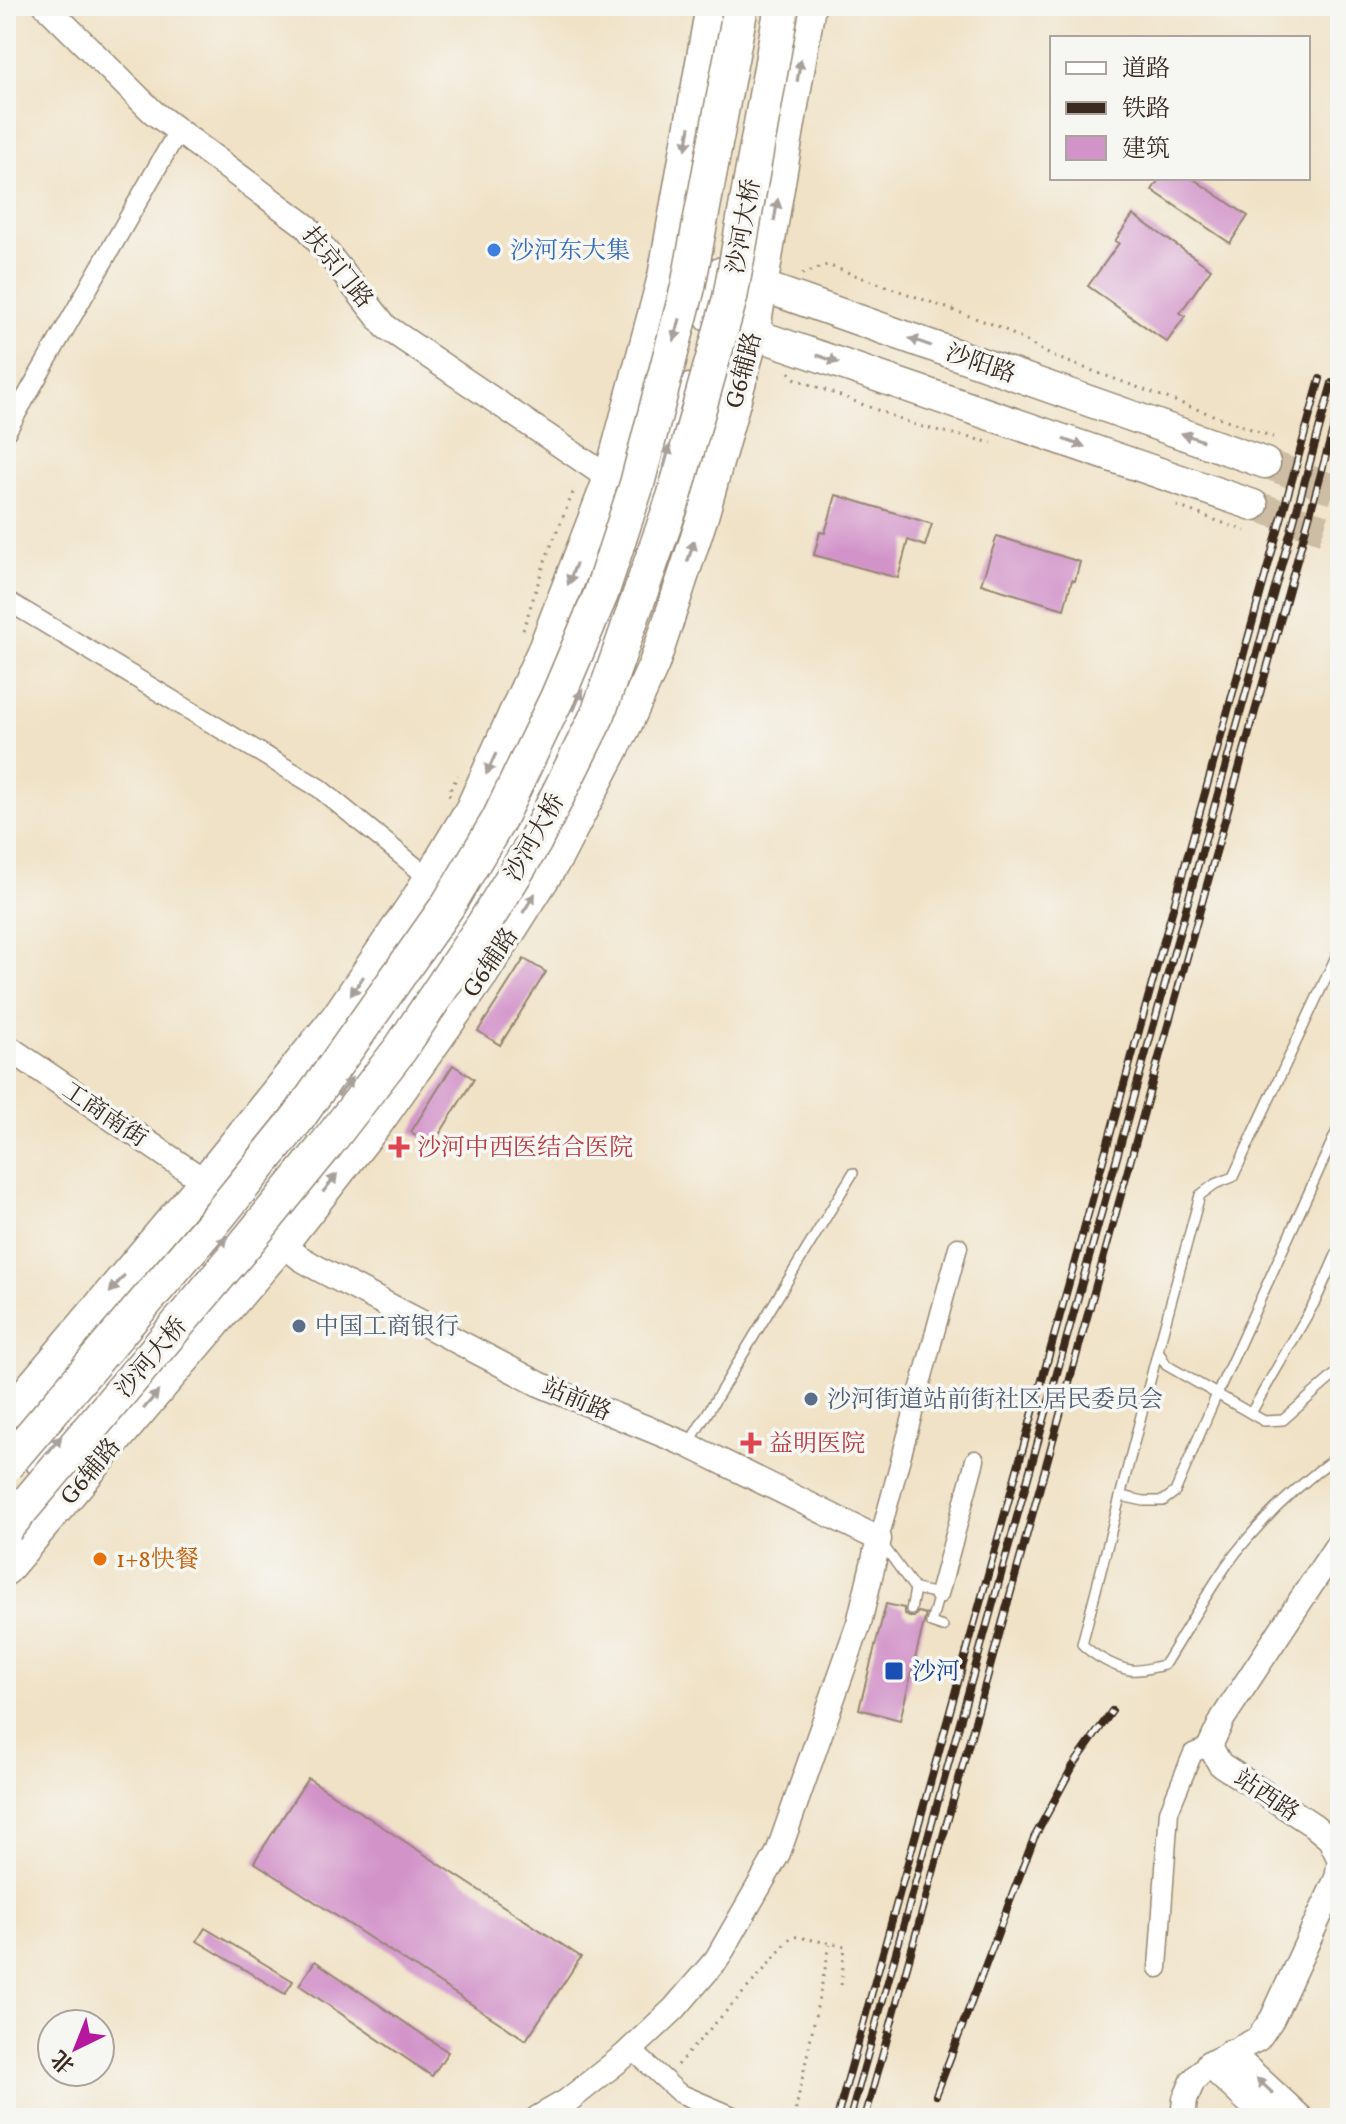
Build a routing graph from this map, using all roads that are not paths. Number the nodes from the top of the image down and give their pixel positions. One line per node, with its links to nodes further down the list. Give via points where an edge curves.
1 (46, 6): 9 (street, 扶京门路)
2 (711, 6): 8 (main road)
3 (741, 6): 38 (highway, 沙河大桥, one-way to 38, bridge, via 688,287 637,484 601,594 498,821 448,905 298,1118)
4 (753, 6): 10 (main road)
5 (782, 6): 40 (highway, 沙河大桥, bridge, via 730,298 674,497 598,714 535,841 401,1048 222,1272)
6 (789, 6): 11 (street, via 767,30)
7 (810, 6): 12 (main road, G6辅路, one-way to 7)
8 (699, 72): 10 (main road); 17 (main road, one-way to 17, via 663,277)
9 (178, 131): 15 (street); 17 (street, 扶京门路, via 306,226 386,327)
10 (727, 142): 11 (main road)
11 (710, 280): 12 (main road, 沙阳路); 13 (main road)
12 (763, 286): 14 (main road, G6辅路); 16 (main road, 沙阳路, one-way to 12)
13 (709, 319): 14 (main road); 26 (street, one-way to 13, via 376,1045 515,832 619,602)
14 (754, 334): 18 (main road, 沙阳路, one-way to 18); 27 (main road, G6辅路, one-way to 14, via 378,1123 484,973 558,857 627,724 654,664 704,513)
15 (7, 427)
16 (1269, 450)
17 (609, 478): 20 (main road, one-way to 20, via 510,723 471,808)
18 (1249, 518)
19 (6, 600): 20 (street, via 319,788)
20 (429, 878): 25 (main road, one-way to 25, via 337,1016)
21 (1340, 948): 30 (lane, via 1233,1177 1200,1195)
22 (6, 1046): 25 (street, 工商南街)
23 (1340, 1124): 32 (lane)
24 (853, 1173): 35 (lane)
25 (204, 1181): 26 (street, 工商南街); 34 (main road, one-way to 34)
26 (244, 1214): 27 (street, 站前路); 43 (street, one-way to 26, via 20,1485)
27 (282, 1245): 35 (street, 站前路, via 539,1384); 43 (main road, G6辅路, one-way to 27)
28 (1340, 1246): 33 (lane, via 1316,1300)
29 (958, 1247): 41 (street)
30 (1158, 1350): 32 (lane, via 1166,1365); 39 (lane)
31 (1340, 1370): 33 (lane, via 1283,1420 1264,1421)
32 (1217, 1394): 33 (lane); 39 (lane, via 1175,1492 1163,1501)
33 (1251, 1413)
34 (6, 1416)
35 (688, 1445): 41 (street, 站前路)
36 (1340, 1454): 39 (lane, via 1261,1524 1226,1566 1164,1665 1137,1670 1114,1664 1082,1644)
37 (975, 1460): 45 (street)
38 (6, 1465)
39 (1121, 1496)
40 (6, 1528)
41 (879, 1539): 44 (lane); 51 (street, via 859,1623 778,1853 717,1959)
42 (1340, 1541): 48 (street, via 1223,1718)
43 (8, 1568)
44 (915, 1589): 45 (lane); 46 (lane)
45 (939, 1594): 47 (lane, via 931,1623)
46 (911, 1610)
47 (943, 1627)
48 (1210, 1746): 49 (street, 站西路, via 1220,1764 1330,1839); 50 (street, via 1193,1753 1169,1811)
49 (1340, 1860): 52 (street, 站西路, via 1337,1878 1272,2019 1258,2039)
50 (1158, 1968)
51 (631, 2049): 53 (street, via 679,2093); 54 (street)
52 (1219, 2059): 55 (street, 站西路, via 1193,2081); 56 (main road); 57 (main road, one-way to 52)
53 (733, 2116)
54 (538, 2118)
55 (1183, 2118)
56 (1267, 2118)
57 (1300, 2118)

